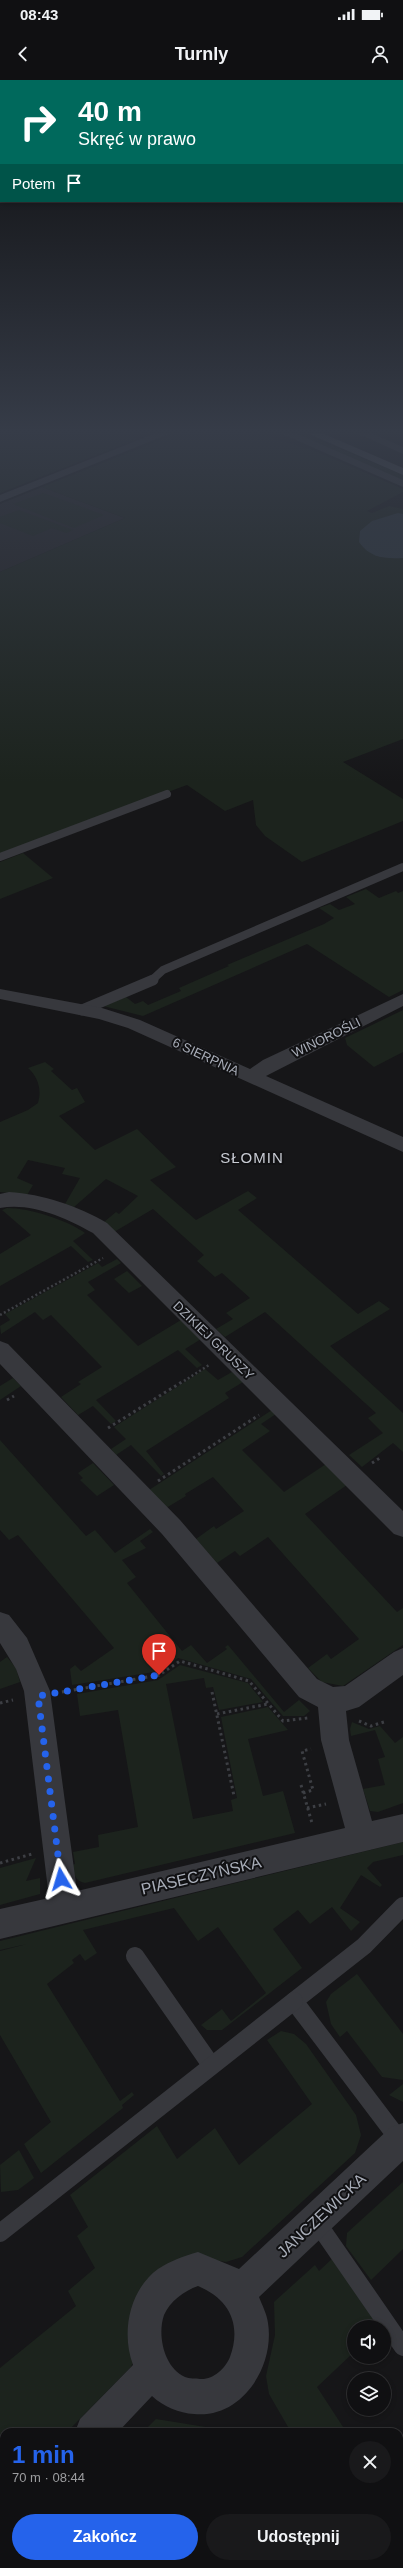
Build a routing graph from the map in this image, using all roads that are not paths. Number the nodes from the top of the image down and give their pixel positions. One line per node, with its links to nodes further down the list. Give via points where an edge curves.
1 (167, 794): 2 (lane)
2 (0, 857)
3 (403, 867): 6 (lane, via 163,970 153,980)
4 (0, 994): 6 (street, 6 SIERPNIA)
5 (403, 999): 7 (street, WINOROŚLI, via 270,1064)
6 (82, 1010): 7 (street, 6 SIERPNIA, via 134,1024)
7 (251, 1078): 8 (street, 6 SIERPNIA)
8 (403, 1145)
9 (0, 1201): 11 (street, DZIKIEJ GRUSZY, via 17,1199 66,1211 94,1224)
10 (0, 1350): 14 (street, via 171,1527 308,1688)
11 (403, 1527)
12 (0, 1623): 18 (street, via 20,1647 30,1666 38,1696)
13 (403, 1660): 14 (street, via 350,1698)
14 (330, 1700): 16 (street, via 334,1740)
15 (403, 1828): 16 (street, PIASECZYŃSKA)
16 (362, 1837): 18 (street, PIASECZYŃSKA)
17 (403, 1906): 21 (lane, via 364,1946)
18 (65, 1908): 19 (street, PIASECZYŃSKA)
19 (0, 1924)
20 (135, 1956): 22 (lane)
21 (294, 2001): 22 (lane); 23 (lane)
22 (211, 2065): 25 (lane)
23 (402, 2140): 24 (street, JANCZEWICKA)
24 (316, 2220): 26 (street, JANCZEWICKA); 27 (lane)
25 (0, 2233)
26 (239, 2292): 28 (street, via 230,2281 215,2272 198,2269 182,2272 166,2282 154,2298 146,2318 145,2340); 28 (street, via 250,2314 250,2356 228,2388 212,2396 193,2399 175,2392 160,2380)
27 (403, 2347)
28 (154, 2369): 29 (street)
29 (97, 2428)

